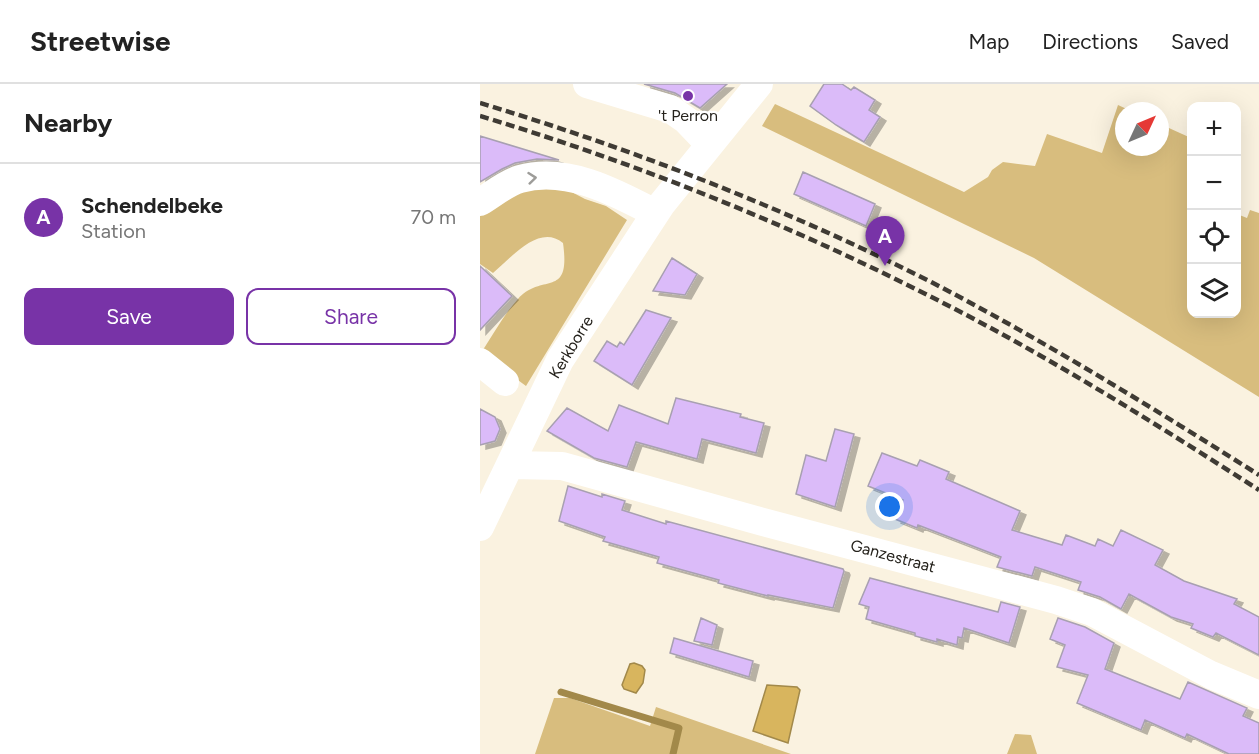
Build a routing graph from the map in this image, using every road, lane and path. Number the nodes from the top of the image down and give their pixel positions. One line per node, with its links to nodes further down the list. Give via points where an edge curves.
1 (587, 84): 3 (street, via 670,109)
2 (759, 84): 3 (street, Kerkborre)
3 (709, 144): 5 (street, Kerkborre)
4 (480, 202): 5 (street, one-way to 5, via 519,180 554,176 586,181)
5 (655, 213): 8 (street, Kerkborre, via 560,360)
6 (480, 362): 7 (street)
7 (505, 382)
8 (511, 465): 9 (street, Kerkborre); 11 (street, Ganzestraat, via 561,466 1056,600 1092,612 1210,675)
9 (487, 493): 10 (street, Kerkborre)
10 (480, 527)
11 (1259, 695)

